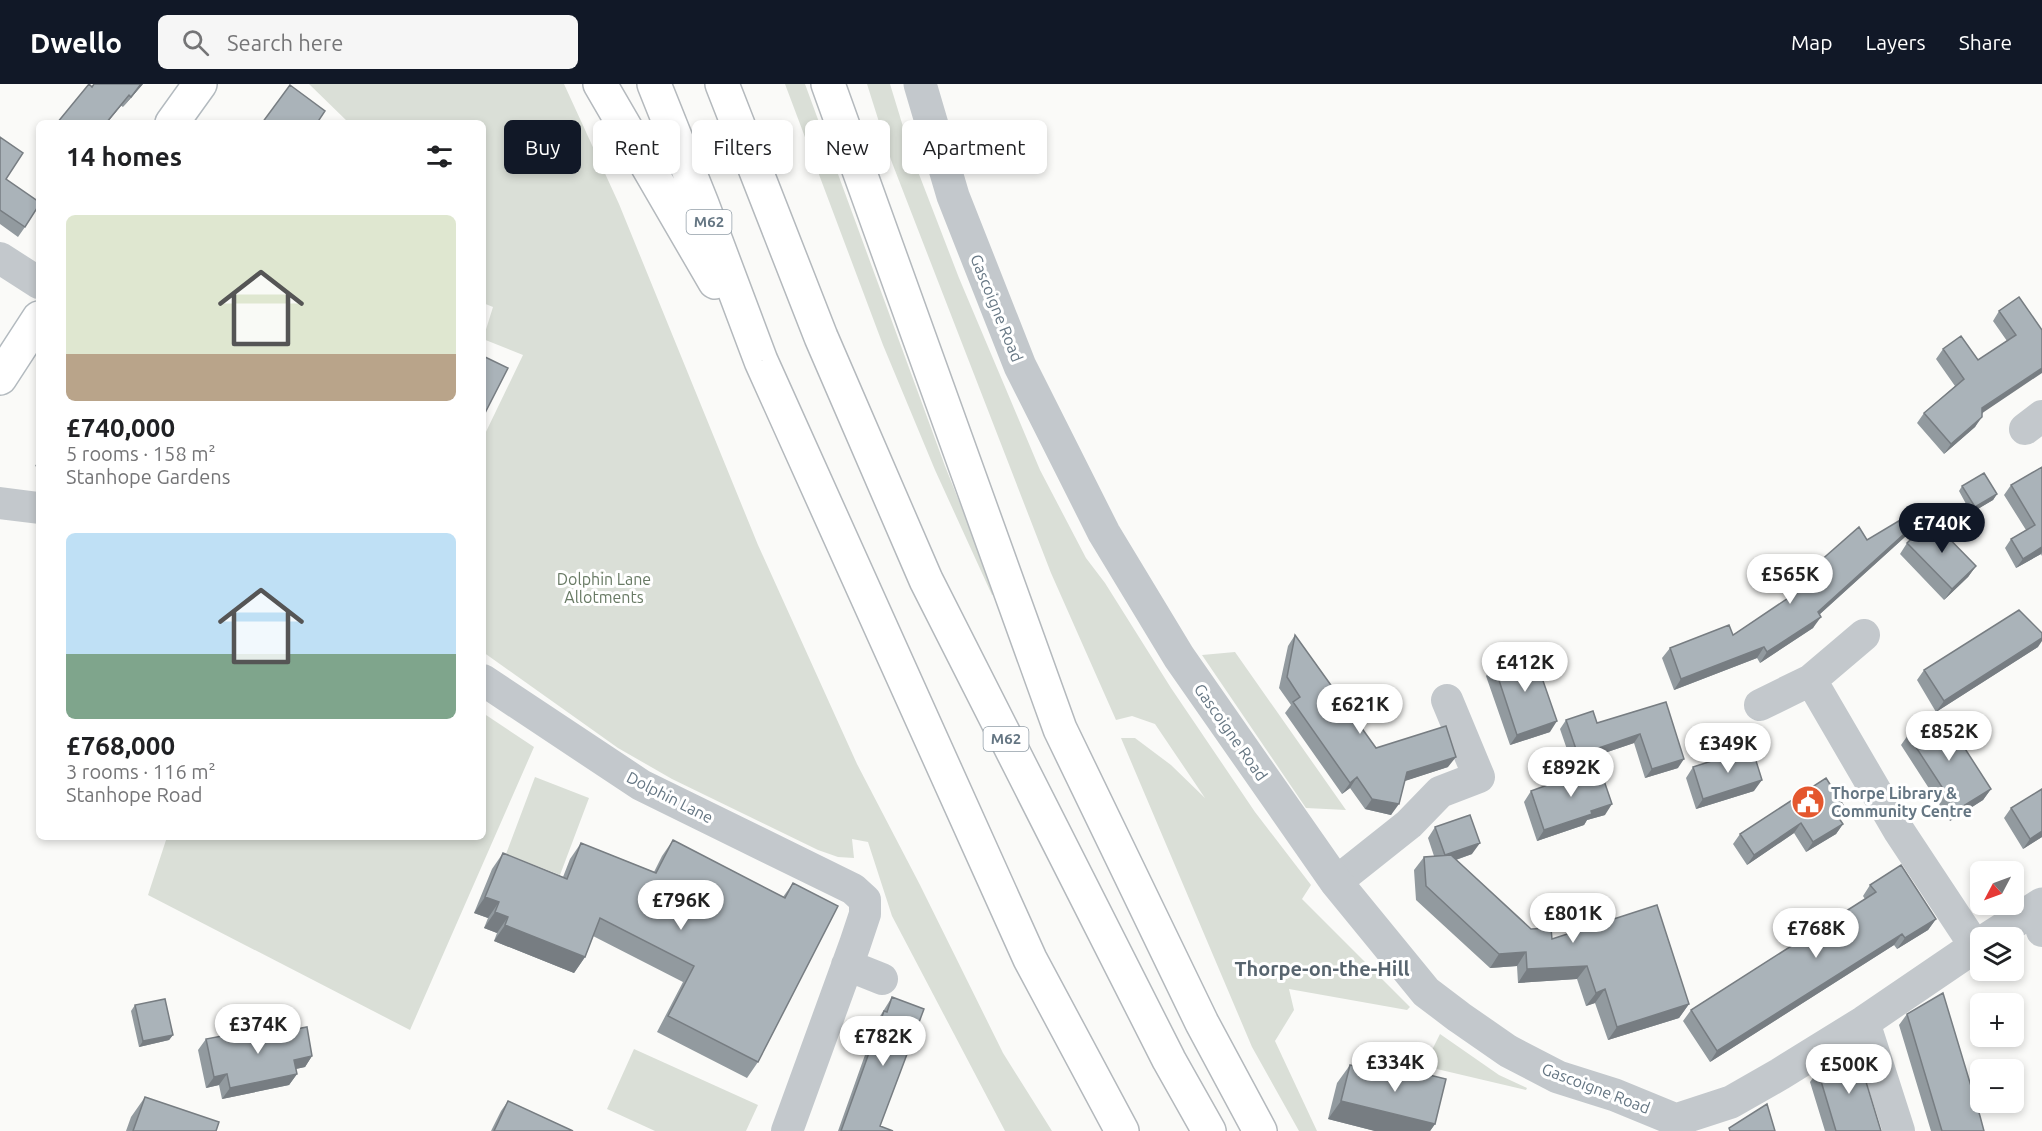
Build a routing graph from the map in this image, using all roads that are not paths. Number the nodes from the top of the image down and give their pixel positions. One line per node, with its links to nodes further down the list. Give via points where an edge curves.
1 (201, 84): 7 (main road)
2 (600, 84): 11 (main road)
3 (654, 84): 11 (main road, M62)
4 (722, 84): 31 (main road, M62, via 821,337 926,580 1169,1060)
5 (828, 84): 32 (main road, via 1060,729 1202,1023)
6 (920, 84): 20 (street, Gascoigne Road, via 953,196 1020,366 1104,533 1179,657)
7 (174, 120)
8 (0, 258): 9 (street)
9 (36, 281)
10 (36, 323): 12 (main road)
11 (761, 362): 30 (main road, M62, via 1030,959)
12 (0, 378)
13 (0, 503): 14 (street)
14 (36, 508)
15 (1864, 635): 16 (street)
16 (1811, 680): 19 (street); 22 (street, via 1899,831)
17 (486, 682): 25 (street, Dolphin Lane, via 642,785 852,889 865,900 865,914)
18 (1447, 700): 20 (street, via 1479,777 1440,792 1408,824)
19 (1760, 705)
20 (1336, 882): 28 (street, Gascoigne Road, via 1426,992 1459,1017 1508,1051 1558,1077 1615,1095)
21 (2040, 915): 23 (street, Gascoigne Road)
22 (1971, 927)
23 (2014, 927)
24 (1970, 950): 27 (street, Gascoigne Road)
25 (847, 965): 26 (street); 29 (street)
26 (882, 979)
27 (1864, 1022): 28 (street, Gascoigne Road, via 1731,1102); 33 (street)
28 (1677, 1126)
29 (787, 1131)
30 (1122, 1131)
31 (1209, 1131)
32 (1260, 1131)
33 (1899, 1131)

